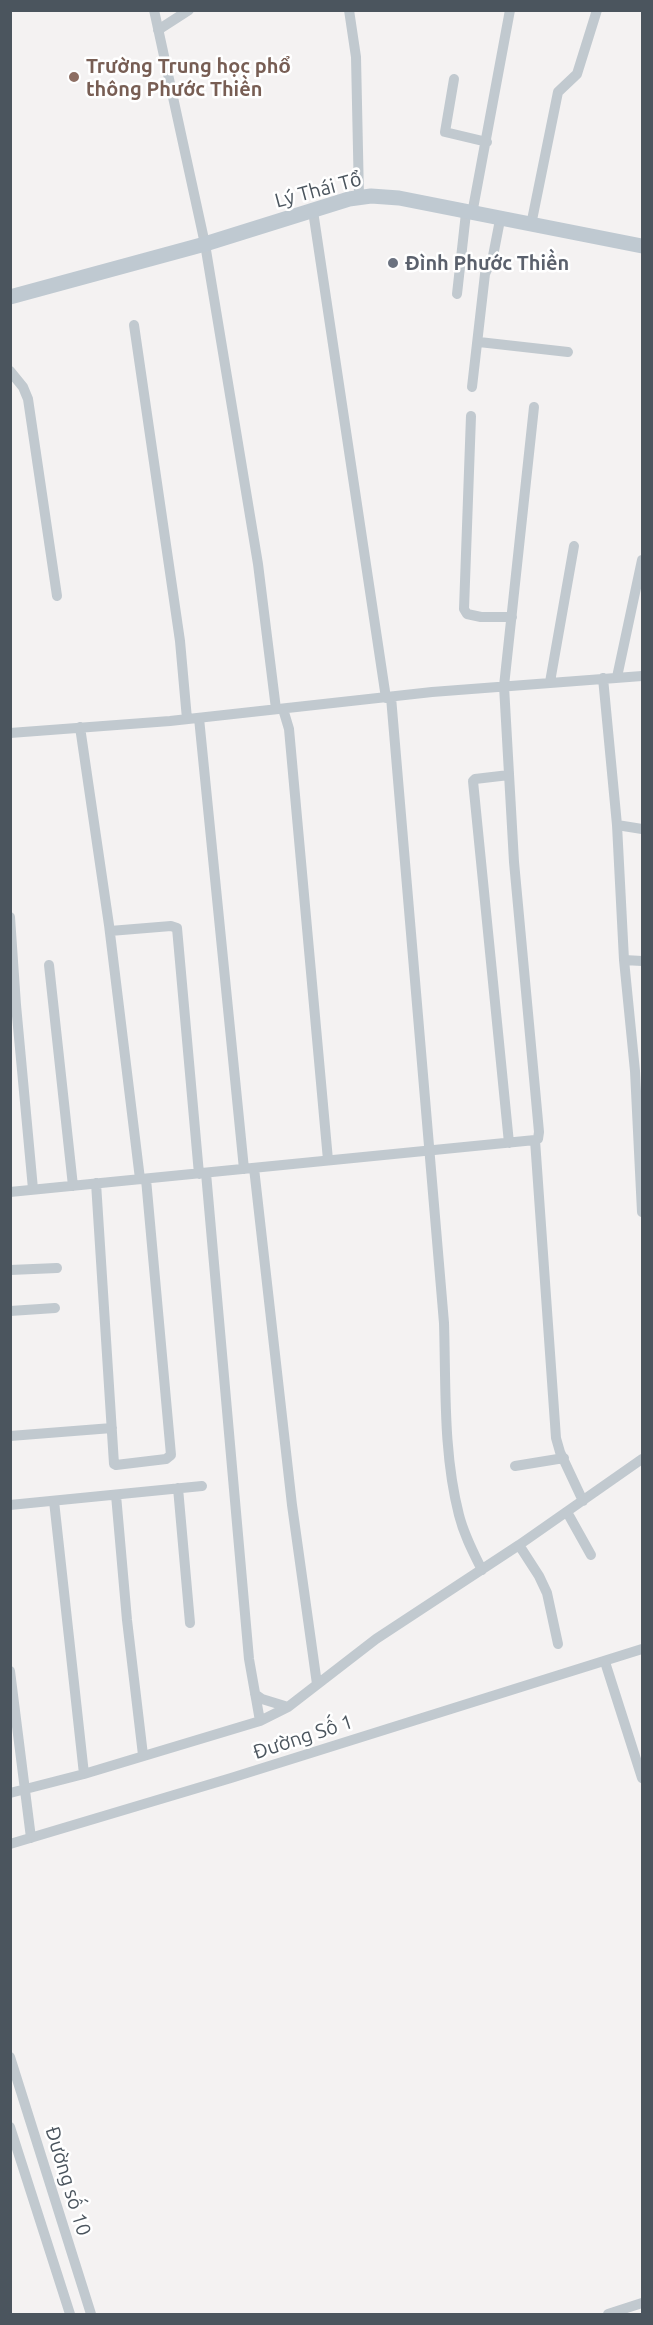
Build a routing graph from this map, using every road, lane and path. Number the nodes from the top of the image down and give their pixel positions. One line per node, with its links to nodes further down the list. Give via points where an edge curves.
1 (154, 10): 6 (street)
2 (189, 10): 6 (street)
3 (349, 10): 9 (street, via 356,57)
4 (510, 10): 8 (street)
5 (597, 10): 13 (street, via 577,74 558,92)
6 (158, 30): 14 (street)
7 (454, 79): 8 (street, via 444,132)
8 (487, 142): 11 (street)
9 (359, 197): 10 (main road, Lý Thái Tổ); 11 (main road, Lý Thái Tổ, via 399,198)
10 (313, 211): 14 (main road, Lý Thái Tổ); 34 (street)
11 (469, 213): 12 (main road, Lý Thái Tổ); 16 (street)
12 (500, 220): 13 (main road, Lý Thái Tổ); 19 (street, via 494,255 485,274)
13 (531, 225): 15 (main road, Lý Thái Tổ)
14 (206, 244): 17 (main road, Lý Thái Tổ); 35 (street)
15 (642, 246)
16 (457, 294)
17 (10, 297)
18 (134, 325): 37 (street, via 180,641)
19 (479, 342): 20 (street); 22 (street)
20 (568, 352)
21 (10, 371): 27 (street, via 28,399)
22 (472, 387)
23 (534, 407): 28 (street)
24 (471, 416): 28 (street, via 464,609 467,614 481,617)
25 (574, 546): 32 (street)
26 (642, 560): 30 (street)
27 (57, 596)
28 (512, 617): 33 (street)
29 (642, 676): 30 (street)
30 (617, 677): 31 (street)
31 (603, 678): 32 (street); 41 (street)
32 (549, 682): 33 (street)
33 (504, 686): 34 (street); 40 (street)
34 (389, 698): 35 (street); 50 (street)
35 (280, 709): 36 (street); 52 (street, via 289,729)
36 (199, 718): 37 (street); 53 (street)
37 (187, 719): 38 (street)
38 (80, 727): 39 (street); 44 (street)
39 (10, 733)
40 (509, 775): 48 (street, via 513,862 539,1132); 49 (street, via 473,781)
41 (617, 825): 42 (street); 45 (street)
42 (642, 829)
43 (10, 917): 58 (street)
44 (110, 931): 54 (street, via 177,928); 55 (street)
45 (624, 960): 46 (street); 51 (street)
46 (642, 961)
47 (49, 965): 57 (street)
48 (535, 1140): 49 (street); 67 (street, via 554,1416 558,1446)
49 (509, 1143): 50 (street)
50 (429, 1150): 52 (street); 79 (street, via 453,1485 463,1528)
51 (641, 1154): 60 (street)
52 (328, 1160): 53 (street)
53 (249, 1169): 54 (street); 85 (street)
54 (203, 1173): 55 (street); 86 (street)
55 (143, 1179): 56 (street); 65 (street, via 171,1456 116,1465)
56 (96, 1183): 57 (street); 65 (street)
57 (73, 1186): 58 (street)
58 (33, 1189): 59 (street)
59 (10, 1192)
60 (642, 1212)
61 (57, 1269): 62 (street)
62 (10, 1270)
63 (55, 1308): 64 (street)
64 (10, 1311)
65 (112, 1428): 66 (street)
66 (10, 1436)
67 (564, 1458): 69 (street); 74 (street)
68 (642, 1460): 74 (street)
69 (515, 1466)
70 (202, 1486): 71 (street)
71 (178, 1488): 72 (street); 80 (street)
72 (116, 1495): 73 (street); 89 (street)
73 (54, 1501): 75 (street); 90 (street)
74 (583, 1501): 76 (street)
75 (10, 1505)
76 (567, 1512): 77 (street); 78 (street)
77 (519, 1545): 79 (street); 81 (street, via 547,1593)
78 (591, 1555)
79 (482, 1570): 85 (street, via 376,1639)
80 (190, 1623)
81 (558, 1644)
82 (642, 1649): 83 (street, Đường Số 1)
83 (605, 1662): 91 (street); 94 (street, Đường Số 1)
84 (10, 1671): 92 (street)
85 (317, 1684): 87 (street)
86 (255, 1694): 87 (street); 88 (street)
87 (288, 1707): 88 (street)
88 (260, 1721): 89 (street)
89 (143, 1755): 90 (street)
90 (84, 1774): 92 (street)
91 (642, 1778)
92 (24, 1790): 93 (street); 94 (street)
93 (10, 1793)
94 (31, 1838): 95 (street, Đường Số 1)
95 (10, 1844)
96 (10, 2057): 100 (street, Đường số 10)
97 (10, 2127): 99 (street, Đường số 10)
98 (642, 2303): 101 (street)
99 (70, 2314)
100 (91, 2314)
101 (608, 2314)

